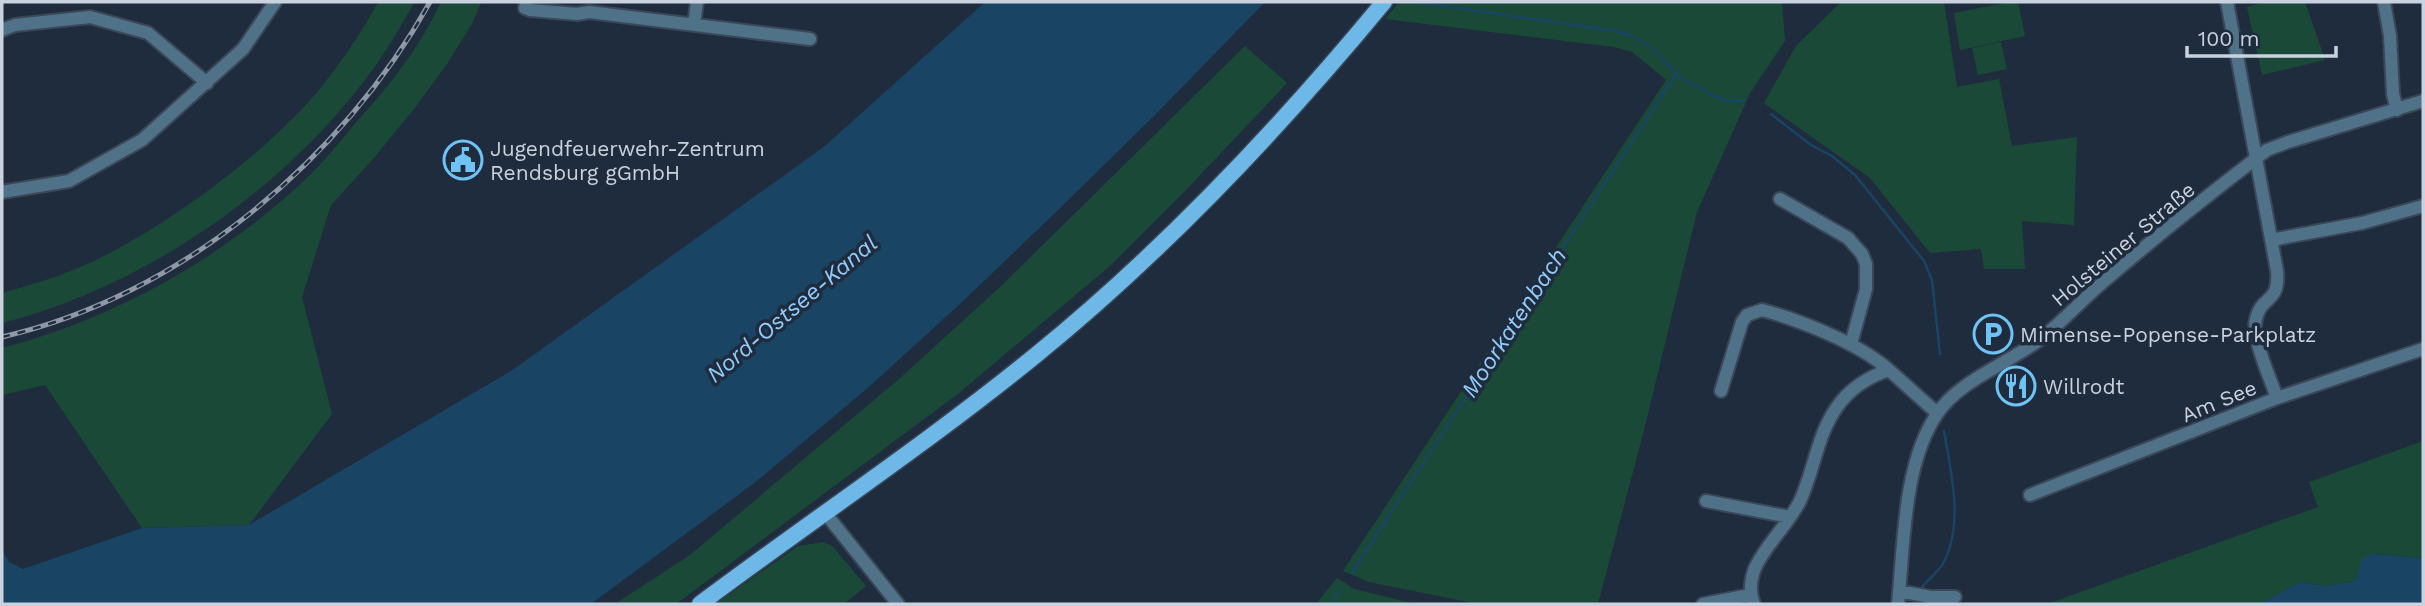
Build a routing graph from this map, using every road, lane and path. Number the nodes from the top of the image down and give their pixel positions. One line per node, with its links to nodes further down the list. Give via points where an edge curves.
1 (275, 2): 11 (street, via 243,49)
2 (526, 2): 7 (street, via 525,8 530,10 577,14)
3 (697, 2): 8 (street)
4 (1384, 2): 27 (main road, via 1246,157 1138,265 1028,362)
5 (2227, 2): 14 (street)
6 (2384, 2): 13 (street)
7 (590, 7): 8 (street)
8 (694, 24): 10 (street)
9 (2, 30): 11 (street, via 90,17 148,33)
10 (810, 39)
11 (207, 83): 15 (street, via 142,140 69,181)
12 (2423, 101): 13 (street, Holsteiner Straße)
13 (2397, 110): 14 (street, Holsteiner Straße, via 2288,142)
14 (2255, 160): 18 (street); 24 (street, Holsteiner Straße, via 2103,282 2043,337 1969,384)
15 (2, 192)
16 (1780, 199): 19 (street, via 1848,238 1862,254 1866,289)
17 (2423, 206): 18 (street)
18 (2271, 240): 23 (street, via 2278,284 2258,313 2255,330)
19 (1851, 344): 21 (street); 22 (street, via 1762,310 1754,312 1742,322)
20 (2423, 349): 23 (street, Am See)
21 (1889, 370): 24 (street); 28 (street, via 1862,382 1838,405)
22 (1721, 391)
23 (2277, 398): 25 (street, Am See)
24 (1937, 413): 29 (street, Holsteiner Straße, via 1920,446 1911,480)
25 (2030, 495)
26 (1706, 501): 28 (street)
27 (827, 514): 32 (main road); 33 (street)
28 (1790, 517): 31 (street, via 1755,567)
29 (1903, 596): 30 (street)
30 (1955, 597)
31 (1752, 600): 34 (street)
32 (701, 604)
33 (898, 604)
34 (1703, 604)

